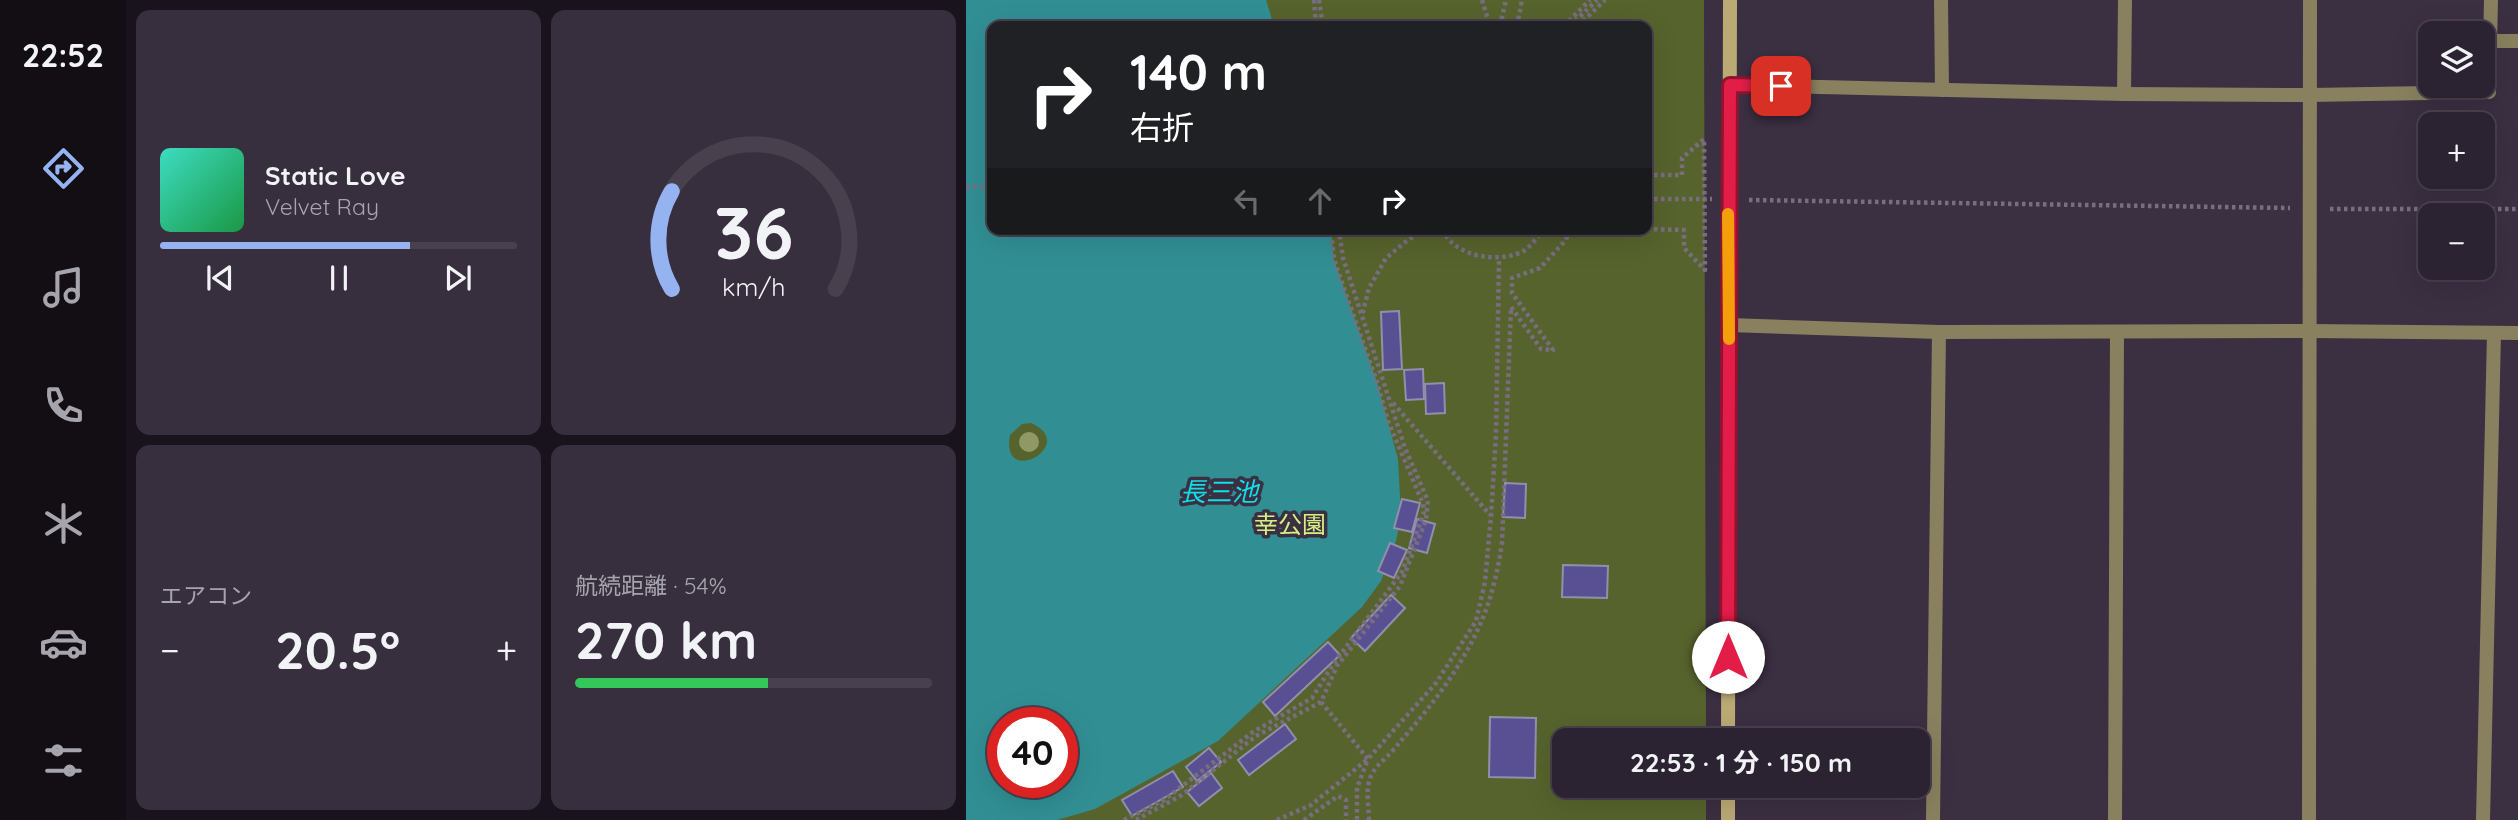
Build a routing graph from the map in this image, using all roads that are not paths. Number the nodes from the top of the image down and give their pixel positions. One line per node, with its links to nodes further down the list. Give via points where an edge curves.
1 (1730, 0): 9 (street)
2 (1941, 0): 10 (street)
3 (2125, 0): 12 (street)
4 (2310, 0): 13 (street)
5 (2491, 0): 6 (street)
6 (2490, 21)
7 (2495, 41): 8 (street)
8 (2518, 41)
9 (1730, 85): 10 (street); 14 (street)
10 (1942, 90): 12 (street)
11 (2418, 93): 13 (street)
12 (2124, 94): 13 (street)
13 (2309, 95): 15 (street)
14 (1729, 325): 16 (street); 20 (street)
15 (2310, 331): 17 (street); 18 (street); 25 (street)
16 (1939, 332): 17 (street); 23 (street)
17 (2117, 332): 24 (street)
18 (2494, 333): 19 (street); 26 (street)
19 (2518, 333)
20 (1728, 728)
21 (1728, 798): 22 (street)
22 (1728, 820)
23 (1933, 820)
24 (2115, 820)
25 (2309, 820)
26 (2483, 820)

